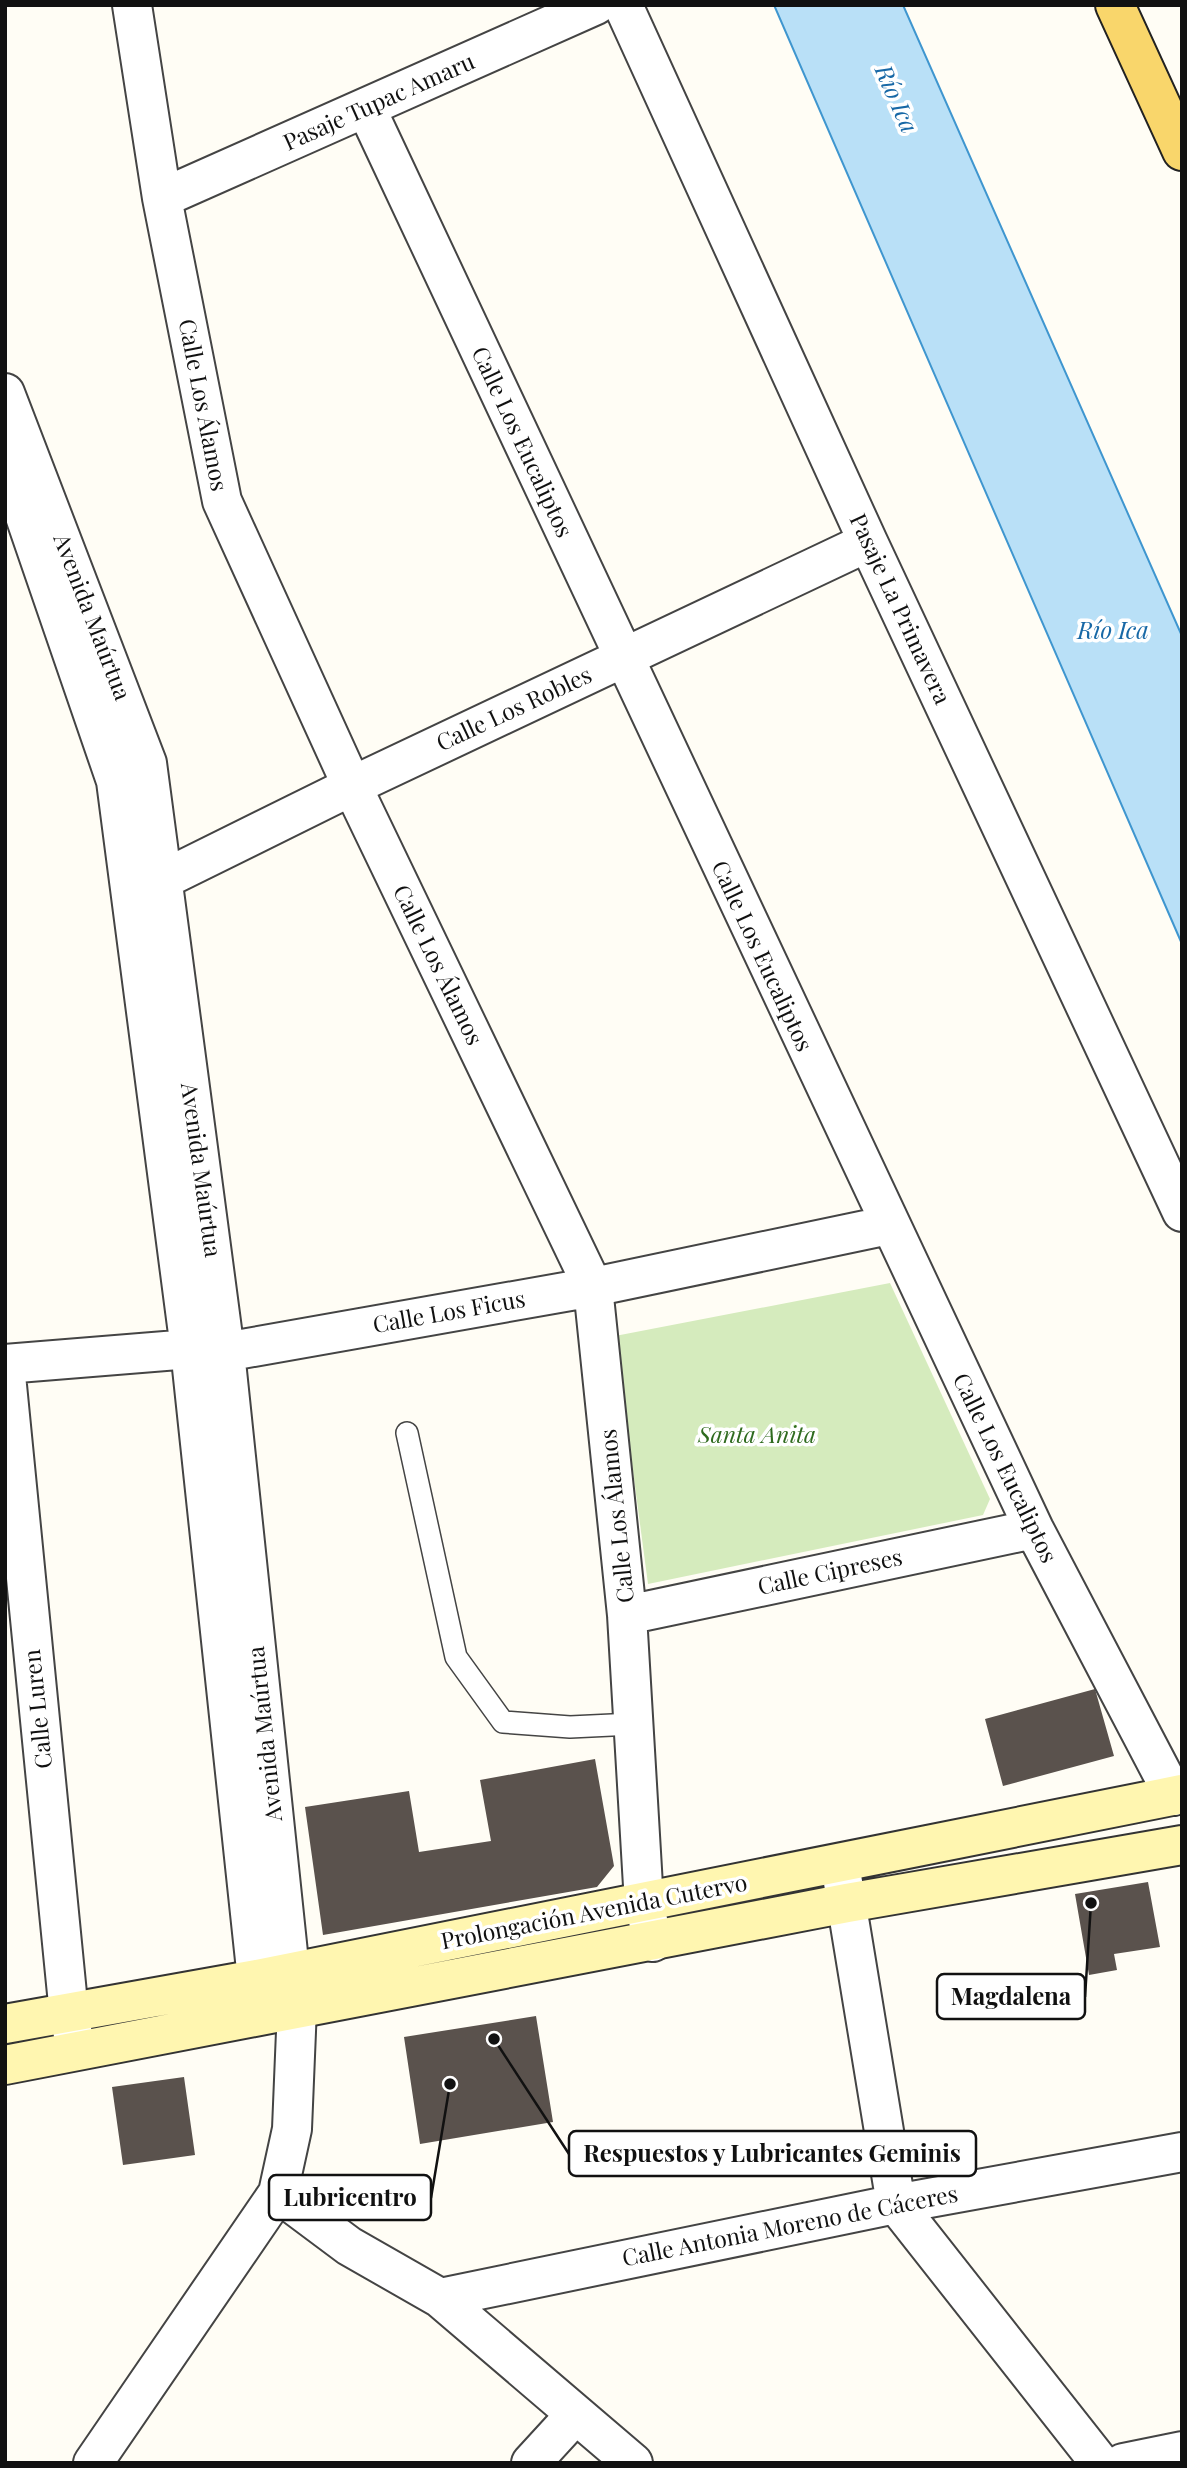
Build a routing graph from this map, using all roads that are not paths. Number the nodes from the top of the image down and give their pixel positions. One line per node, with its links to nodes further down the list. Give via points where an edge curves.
1 (132, 5): 7 (street, Calle Los Álamos)
2 (596, 5): 5 (street, Pasaje Tupac Amaru)
3 (623, 5): 10 (street, Pasaje La Primavera)
4 (1115, 5): 6 (main road)
5 (366, 108): 7 (street, Pasaje Tupac Amaru); 11 (street, Calle Los Eucaliptos)
6 (1182, 151)
7 (162, 198): 12 (street, Calle Los Álamos, via 217,487)
8 (5, 393): 9 (street, Avenida Maúrtua)
9 (14, 458): 13 (street, Avenida Maúrtua, via 147,763); 17 (street, Avenida Maúrtua, via 116,781)
10 (868, 542): 11 (street, Calle Los Robles); 14 (street, Pasaje La Primavera)
11 (623, 658): 12 (street, Calle Los Robles); 15 (street, Calle Los Eucaliptos)
12 (352, 786): 13 (street, Calle Los Robles); 16 (street, Calle Los Álamos)
13 (162, 880): 17 (street, Avenida Maúrtua)
14 (1182, 1212)
15 (889, 1225): 16 (street, Calle Los Ficus); 20 (street, Calle Los Eucaliptos)
16 (593, 1287): 17 (street, Calle Los Ficus); 21 (street, Calle Los Álamos)
17 (208, 1350): 18 (street, Calle Los Ficus); 30 (street, Avenida Maúrtua)
18 (5, 1364): 22 (street, Calle Luren)
19 (407, 1433): 23 (lane, via 456,1657 503,1722 570,1727)
20 (1034, 1530): 21 (street, Calle Cipreses); 24 (street, Calle Los Eucaliptos)
21 (627, 1615): 23 (street, Calle Los Álamos)
22 (19, 1650): 31 (street, Calle Luren)
23 (633, 1724): 27 (street, Calle Los Álamos)
24 (1178, 1795): 26 (street, Prolongación Avenida Cutervo)
25 (1182, 1845): 28 (street, Prolongación Avenida Cutervo)
26 (840, 1864): 27 (street, Prolongación Avenida Cutervo); 28 (street)
27 (644, 1903): 29 (street, Calle Los Álamos); 30 (street, Prolongación Avenida Cutervo)
28 (847, 1903): 29 (street, Prolongación Avenida Cutervo); 37 (street)
29 (653, 1942): 30 (street, Prolongación Avenida Cutervo)
30 (278, 1993): 31 (street, Prolongación Avenida Cutervo); 33 (street, Prolongación Avenida Cutervo); 36 (street, via 294,2057 292,2129)
31 (69, 2014): 32 (street, Prolongación Avenida Cutervo); 33 (street, Calle Luren)
32 (5, 2024)
33 (77, 2052): 34 (street, Prolongación Avenida Cutervo)
34 (5, 2065)
35 (1182, 2152): 37 (street, Calle Antonia Moreno de Cáceres)
36 (278, 2193): 38 (street, via 349,2246); 41 (street)
37 (896, 2204): 38 (street, Calle Antonia Moreno de Cáceres); 44 (street)
38 (440, 2298): 39 (street)
39 (575, 2415): 42 (street); 43 (street)
40 (1182, 2451): 45 (street)
41 (93, 2463)
42 (531, 2463)
43 (633, 2463)
44 (1100, 2463)
45 (1123, 2463)

